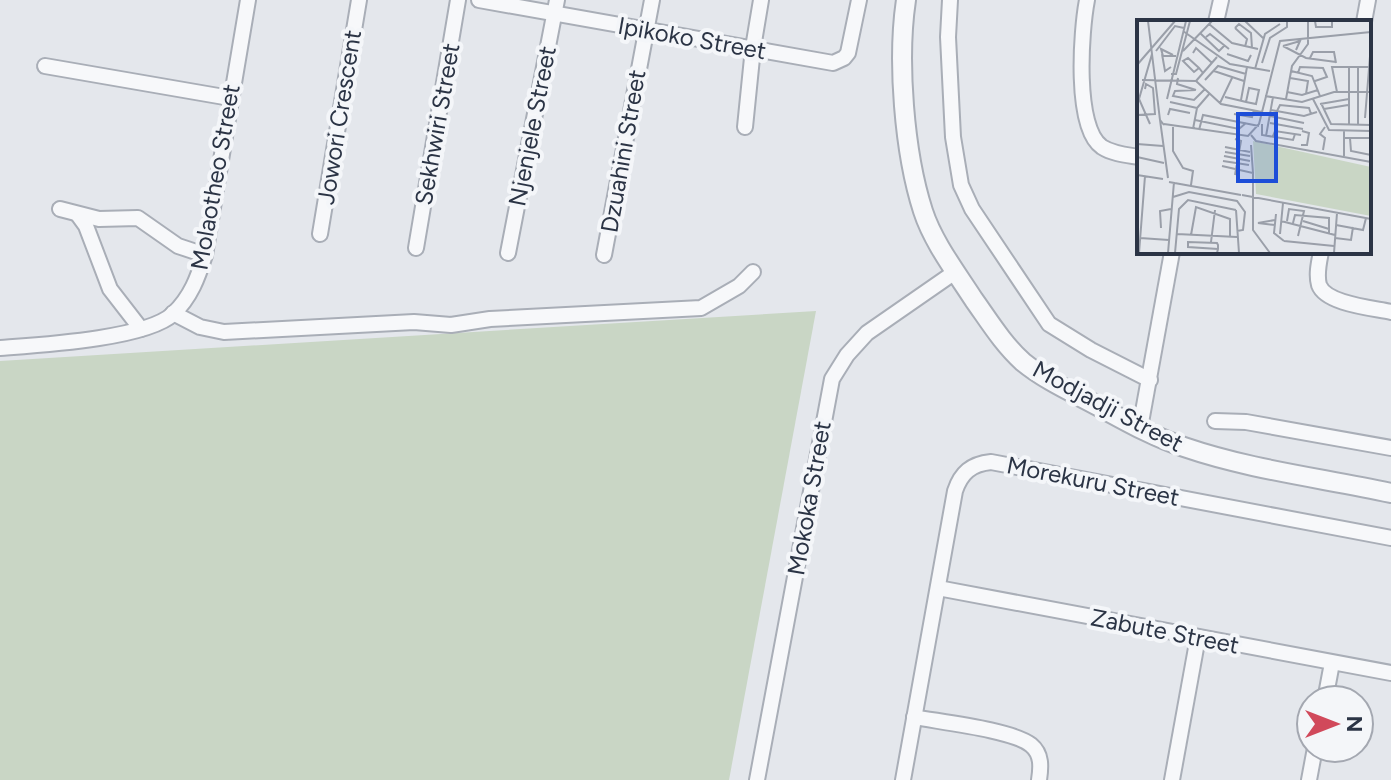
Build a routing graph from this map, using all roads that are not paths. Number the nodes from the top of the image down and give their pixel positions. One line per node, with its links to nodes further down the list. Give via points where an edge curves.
1 (248, 0): 19 (street, Molaotheo Street)
2 (359, 0): 24 (street, Jowori Crescent)
3 (458, 0): 25 (street, Sekhwiri Street)
4 (479, 0): 13 (street, Ipikoko Street)
5 (652, 0): 16 (street, Dzuahini Street)
6 (761, 0): 17 (street)
7 (859, 0): 17 (street, Ipikoko Street, via 851,45 839,61)
8 (906, 0): 32 (street, Modjadji Street, via 903,69 914,175 923,212)
9 (950, 0): 37 (street, via 953,137 961,185 972,209 1049,324)
10 (1087, 0): 21 (street, via 1082,53 1088,127 1102,147)
11 (1221, 0): 14 (street)
12 (1368, 0): 15 (street)
13 (555, 7): 16 (street, Ipikoko Street); 26 (street, Njenjele Street)
14 (1216, 20)
15 (1364, 20)
16 (645, 30): 17 (street, Ipikoko Street); 30 (street, Dzuahini Street)
17 (753, 48): 20 (street)
18 (45, 66): 19 (street)
19 (230, 98): 29 (street, Molaotheo Street)
20 (745, 127)
21 (1137, 157)
22 (60, 209): 23 (street)
23 (78, 215): 29 (street, via 138,218 178,246); 35 (street, via 110,289)
24 (320, 234)
25 (416, 248)
26 (508, 253)
27 (1172, 254): 37 (street)
28 (1321, 254): 33 (street, via 1318,277 1326,295)
29 (205, 255): 34 (street, Molaotheo Street, via 190,294)
30 (604, 255)
31 (753, 272): 34 (street, via 701,308 647,312 224,332)
32 (955, 272): 39 (street, Modjadji Street, via 996,332 1025,363); 49 (street, Mokoka Street, via 867,333 832,379)
33 (1391, 312)
34 (173, 313): 35 (street, Molaotheo Street)
35 (141, 329): 36 (street, Molaotheo Street)
36 (0, 348)
37 (1150, 380): 39 (street)
38 (1215, 421): 40 (street)
39 (1140, 428): 41 (street, Modjadji Street, via 1219,459)
40 (1391, 448)
41 (1391, 493)
42 (1391, 538): 43 (street, Morekuru Street, via 984,463 965,472 957,485)
43 (938, 588): 44 (street, Zabute Street); 48 (street, Morekuru Street)
44 (1198, 637): 45 (street, Zabute Street); 52 (street)
45 (1332, 663): 46 (street, Zabute Street); 47 (street)
46 (1391, 673)
47 (1328, 684)
48 (914, 717): 50 (street, Morekuru Street); 51 (street, via 1029,744 1041,761)
49 (757, 780)
50 (903, 780)
51 (1039, 780)
52 (1172, 780)

